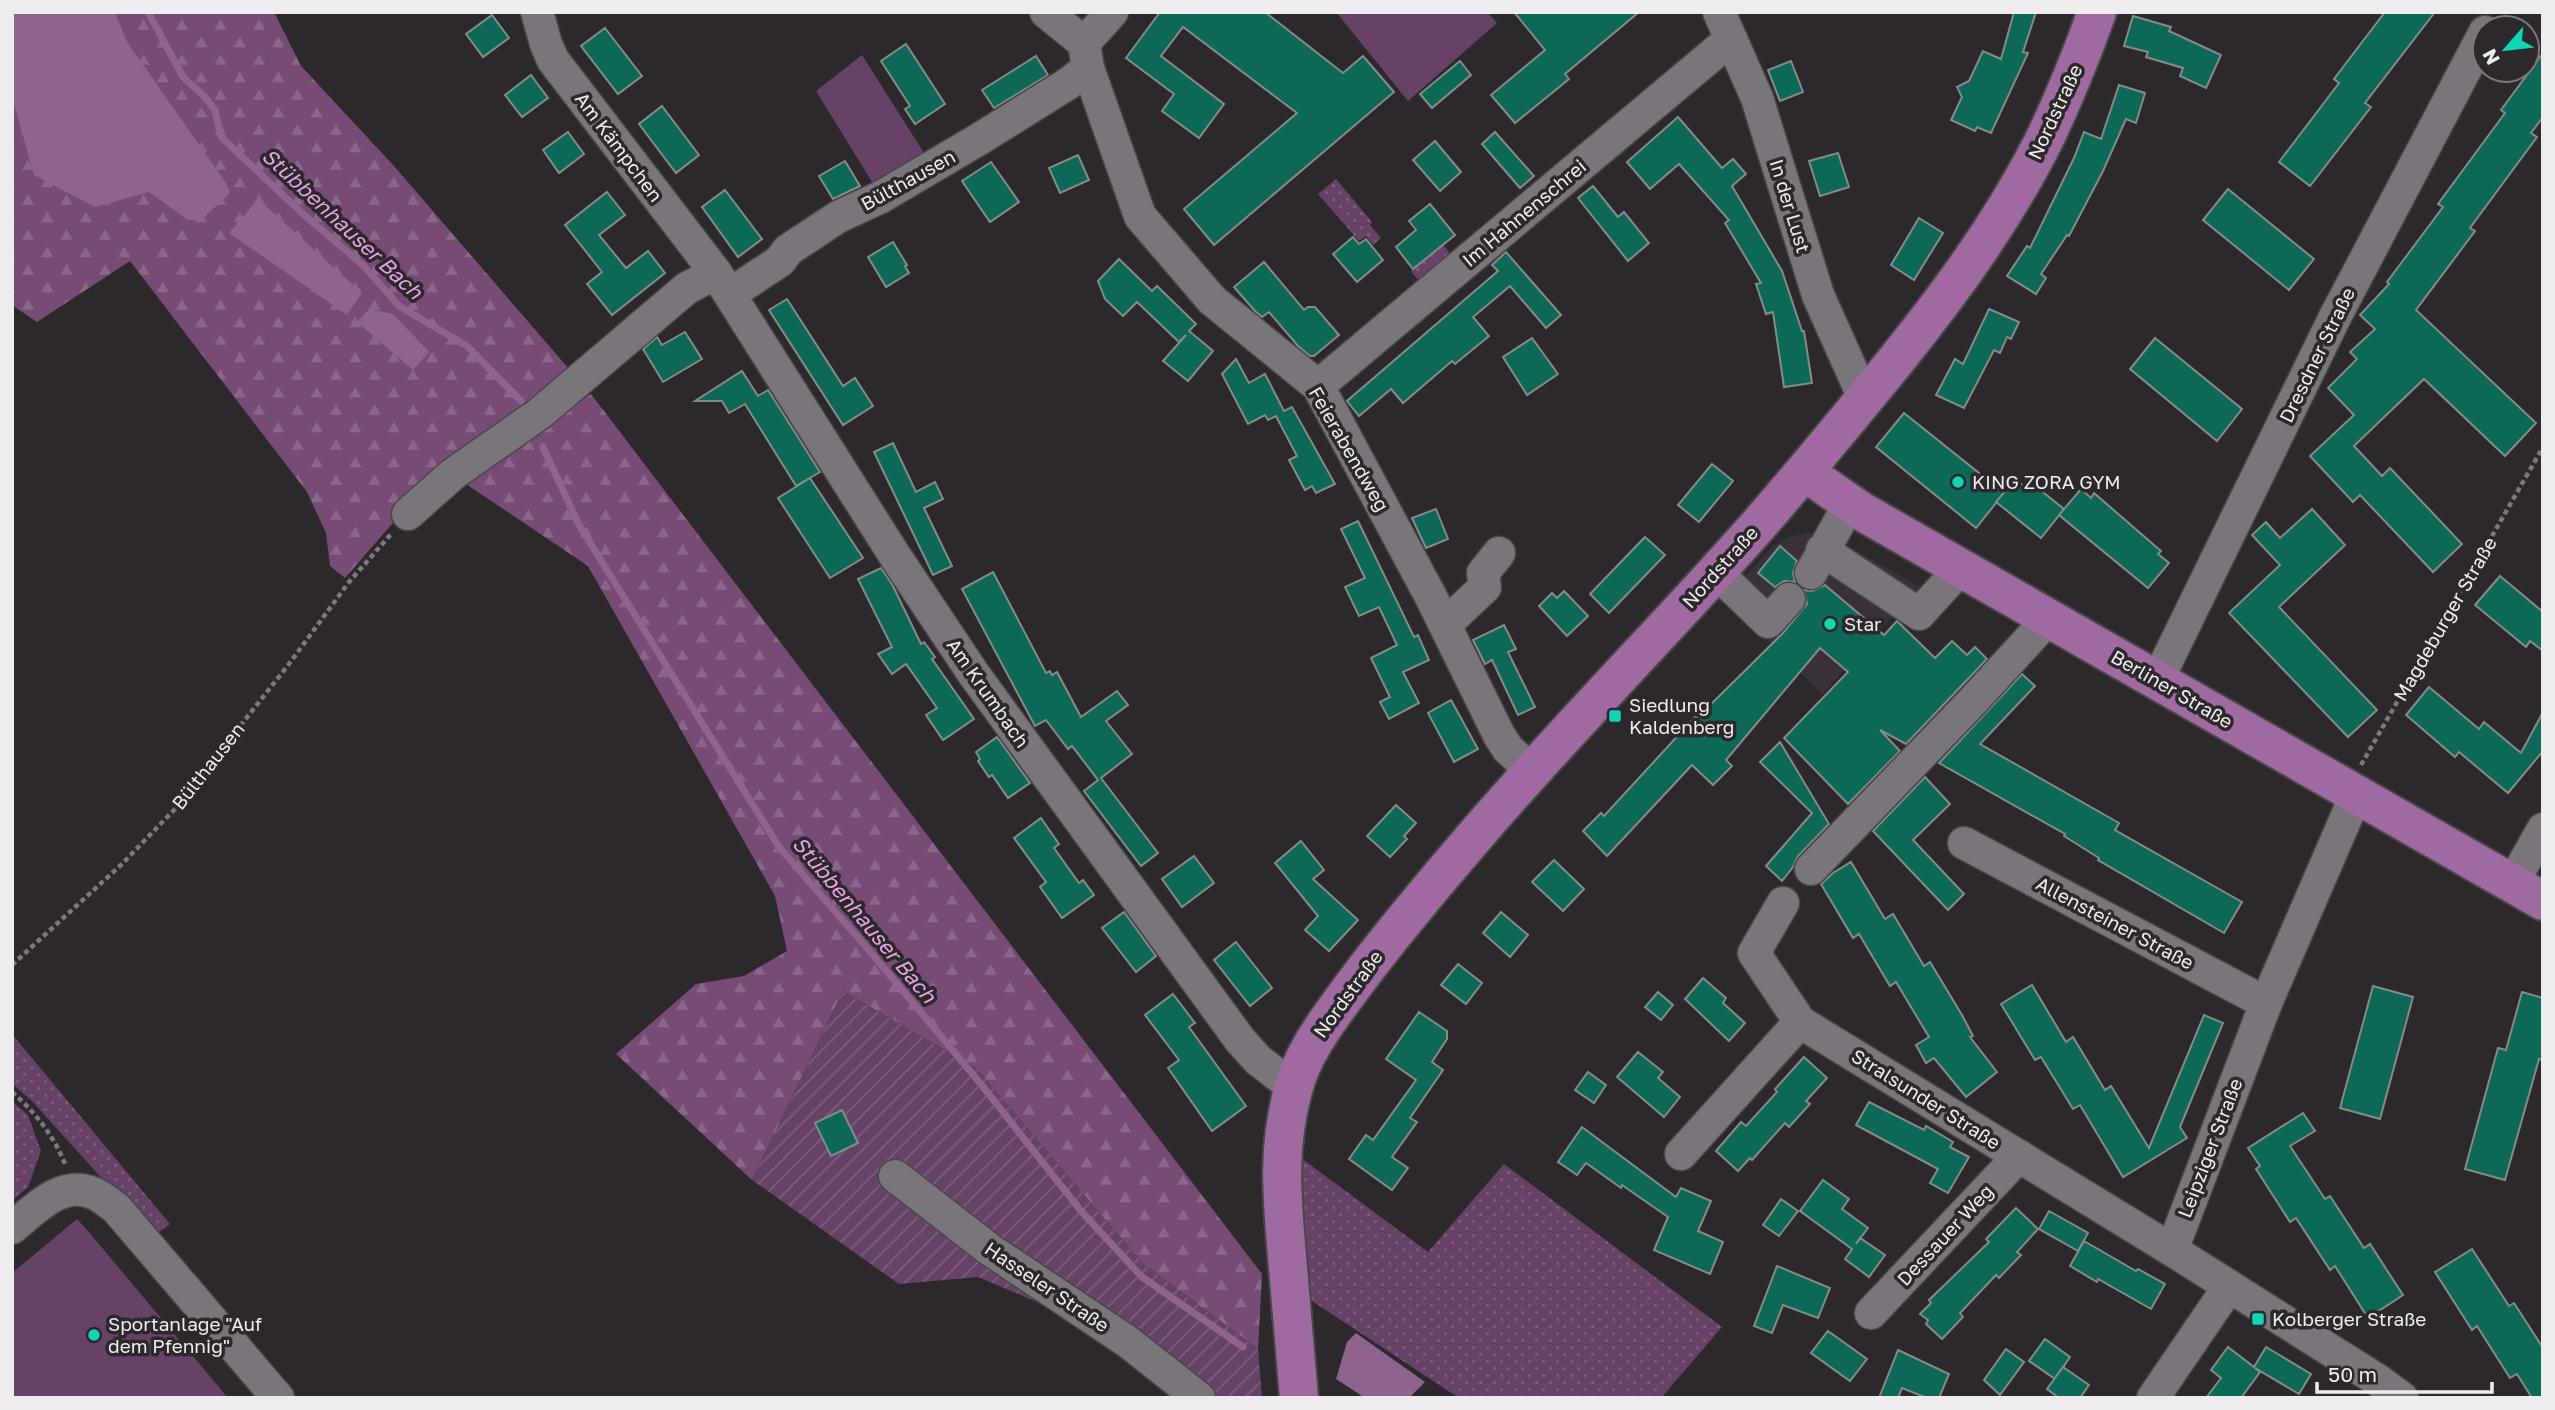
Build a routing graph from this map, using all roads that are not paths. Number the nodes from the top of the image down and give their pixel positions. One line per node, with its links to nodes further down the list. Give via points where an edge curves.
1 (537, 12): 8 (street, Am Kämpchen, via 553,60)
2 (1046, 12): 6 (street)
3 (1112, 12): 6 (street, Bülthausen)
4 (2097, 12): 10 (main road, Nordstraße, via 2046,136 1997,222)
5 (1725, 26): 9 (street, Im Hahnenschrei); 10 (street, In der Lust, via 1756,98 1818,295)
6 (1086, 55): 8 (street, Bülthausen, via 1069,83 881,197 838,217 788,250 780,261); 9 (street, Feierabendweg, via 1140,216 1212,300)
7 (2471, 59): 20 (street, Dresdner Straße, via 2335,317)
8 (723, 284): 13 (street, Bülthausen, via 687,288 539,414 453,474); 30 (street, Am Krumbach, via 980,684 1240,1040)
9 (1318, 386): 19 (street, Feierabendweg)
10 (1864, 398): 11 (main road, Nordstraße)
11 (1805, 472): 12 (main road, Berliner Straße); 16 (main road, Nordstraße)
12 (1850, 503): 15 (main road, Berliner Straße); 15 (street, via 1817,561 1919,614)
13 (408, 514)
14 (1499, 553): 19 (street, via 1484,571 1485,587)
15 (1961, 568): 18 (main road, Berliner Straße)
16 (1716, 572): 17 (street, via 1768,622); 21 (main road, Nordstraße)
17 (1788, 599)
18 (2049, 618): 20 (main road, Berliner Straße); 25 (street)
19 (1444, 623): 21 (street, Feierabendweg, via 1499,735)
20 (2157, 681): 22 (main road, Berliner Straße)
21 (1532, 771): 30 (main road, Nordstraße, via 1379,950 1317,1036)
22 (2351, 792): 26 (main road, Berliner Straße); 28 (street, Leipziger Straße)
23 (2543, 829): 26 (street)
24 (1964, 843): 28 (street, Allensteiner Straße)
25 (1811, 869)
26 (2528, 892)
27 (1783, 903): 29 (street, Stralsunder Straße, via 1754,953)
28 (2266, 1003): 35 (street, Leipziger Straße)
29 (1800, 1022): 31 (street); 32 (street, Stralsunder Straße)
30 (1293, 1087): 40 (main road, via 1280,1171)
31 (1681, 1154)
32 (2019, 1156): 35 (street, Stralsunder Straße); 37 (street, Dessauer Weg)
33 (895, 1176): 39 (street, Hasseler Straße, via 989,1249 1128,1342)
34 (12, 1228): 38 (street, via 51,1196 74,1188 94,1193 116,1208)
35 (2172, 1250): 36 (street)
36 (2228, 1288): 41 (street); 42 (street)
37 (1871, 1313)
38 (278, 1398)
39 (1199, 1398)
40 (1299, 1398)
41 (2153, 1398)
42 (2402, 1398)

